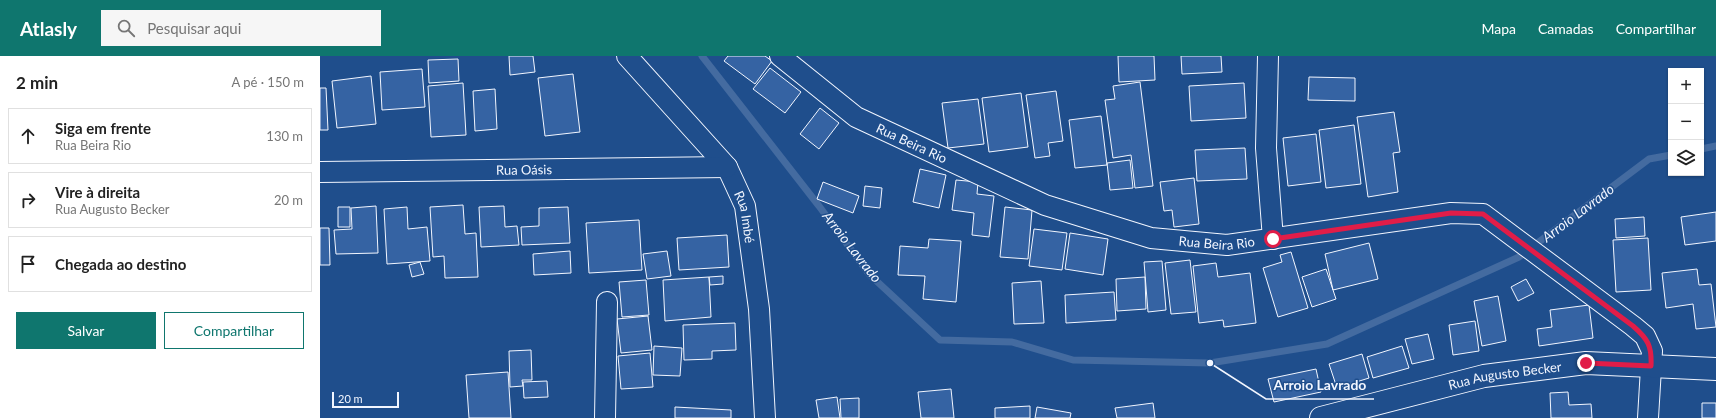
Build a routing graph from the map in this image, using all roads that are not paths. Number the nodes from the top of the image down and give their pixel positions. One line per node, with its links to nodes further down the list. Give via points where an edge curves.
1 (627, 56): 4 (street, Rua Imbé)
2 (780, 56): 6 (street, Rua Beira Rio, via 856,117 1045,205 1151,238 1226,245)
3 (1268, 56): 6 (street, via 1266,148)
4 (727, 167): 5 (street, Rua Oásis); 11 (street, Rua Imbé, via 745,206 759,309)
5 (320, 172)
6 (1273, 239): 8 (street, Rua Beira Rio, via 1451,213 1483,214 1645,336 1652,351)
7 (607, 302): 10 (street)
8 (1651, 366): 9 (street, Rua Augusto Becker); 12 (street, Rua Augusto Becker, via 1586,363 1484,376); 13 (street, Rua Beira Rio)
9 (1716, 369)
10 (605, 418)
11 (765, 418)
12 (1321, 418)
13 (1648, 418)

